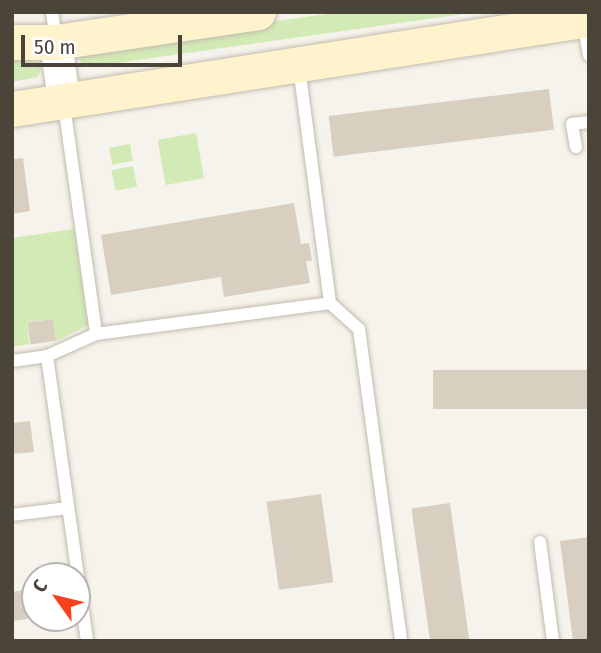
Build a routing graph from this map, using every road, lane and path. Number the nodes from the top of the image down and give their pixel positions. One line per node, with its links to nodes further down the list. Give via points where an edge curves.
1 (258, 12): 3 (main road)
2 (586, 20): 5 (lane); 6 (main road)
3 (54, 27): 4 (main road); 7 (street)
4 (12, 42)
5 (589, 55)
6 (299, 64): 7 (main road); 11 (lane)
7 (64, 101): 8 (main road); 12 (lane)
8 (12, 109)
9 (589, 122): 10 (lane, via 572,124)
10 (576, 147)
11 (330, 303): 12 (lane); 19 (lane, via 359,329)
12 (96, 334): 13 (lane)
13 (47, 356): 14 (lane); 15 (lane)
14 (12, 361)
15 (68, 508): 16 (lane); 18 (lane)
16 (12, 515)
17 (540, 542): 20 (lane)
18 (87, 641)
19 (401, 641)
20 (553, 641)

